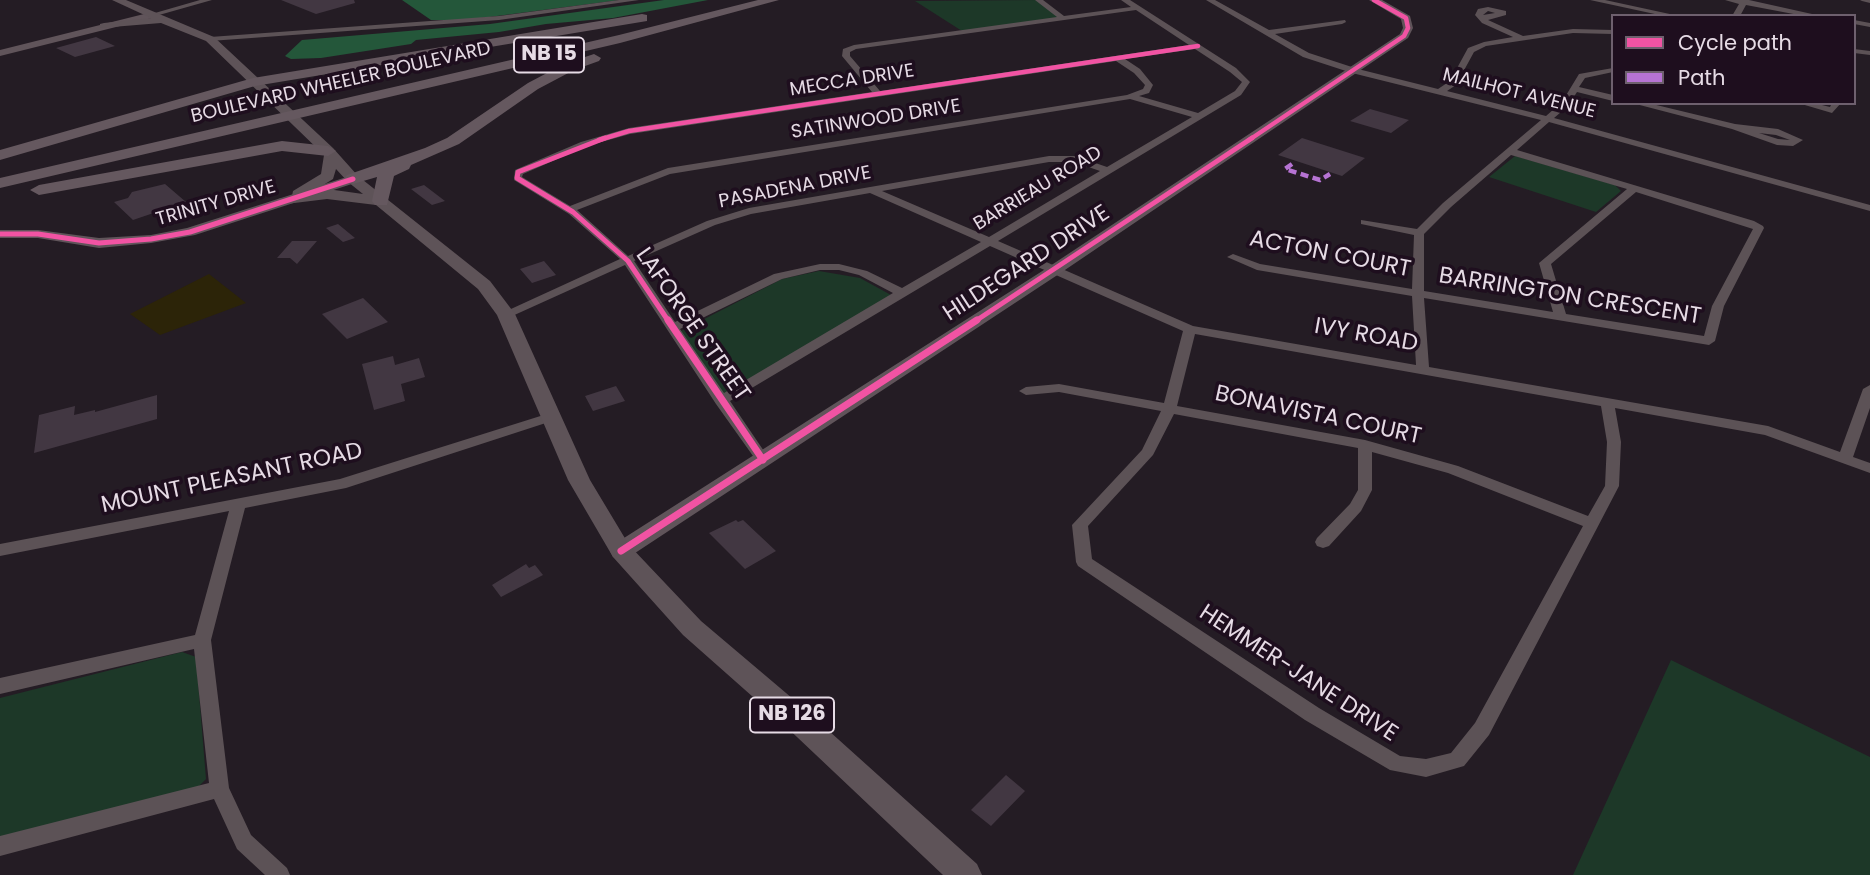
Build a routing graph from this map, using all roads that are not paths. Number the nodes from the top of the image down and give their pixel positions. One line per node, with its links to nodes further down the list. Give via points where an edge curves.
1 (117, 0): 16 (main road, NB 126)
2 (208, 0): 20 (street)
3 (635, 0): 29 (street, via 499,18)
4 (736, 0): 37 (highway, via 369,64); 43 (highway, BOULEVARD WHEELER BOULEVARD / NB 15)
5 (774, 0): 43 (highway, BOULEVARD WHEELER BOULEVARD / NB 15, via 621,39); 54 (highway, via 569,67 453,141)
6 (1039, 0): 21 (street)
7 (1125, 0): 17 (street, BARRIEAU ROAD)
8 (1211, 0): 9 (street); 27 (street, MAILHOT AVENUE)
9 (1217, 0)
10 (1374, 0): 36 (street, HILDEGARD DRIVE, via 1396,10 1409,28)
11 (1594, 0): 18 (street)
12 (1729, 0): 14 (street)
13 (1864, 0): 15 (street)
14 (1745, 1): 19 (street)
15 (1870, 1)
16 (133, 7): 20 (main road, NB 126); 25 (main road, via 136,13)
17 (1137, 8): 21 (street); 30 (street, BARRIEAU ROAD)
18 (1666, 14)
19 (1808, 14)
20 (152, 15): 23 (main road, NB 126); 25 (street)
21 (1064, 19): 40 (street, via 846,51)
22 (1485, 21): 28 (street)
23 (172, 22): 25 (main road, via 142,20); 29 (main road, NB 126)
24 (1342, 22): 27 (street)
25 (104, 26): 32 (street)
26 (1611, 32): 28 (street, via 1573,31)
27 (1267, 33): 36 (street, MAILHOT AVENUE, via 1306,55)
28 (1523, 38): 39 (street, via 1471,50 1453,83)
29 (210, 39): 37 (main road, NB 126)
30 (1198, 47): 34 (street, MECCA DRIVE); 47 (street, BARRIEAU ROAD, via 1246,82 1238,93)
31 (1857, 51): 33 (street)
32 (0, 53)
33 (1870, 53)
34 (1116, 58): 40 (street, MECCA DRIVE); 41 (street, via 1149,85)
35 (1611, 70): 38 (street, via 1582,76)
36 (1355, 71): 39 (street, MAILHOT AVENUE); 73 (street, HILDEGARD DRIVE)
37 (247, 77): 52 (main road, NB 126); 53 (highway)
38 (1575, 89): 42 (street); 49 (street)
39 (1440, 92): 49 (street, MAILHOT AVENUE)
40 (877, 93): 57 (street, MECCA DRIVE, via 629,131 583,144)
41 (1130, 97): 47 (street); 66 (street, SATINWOOD DRIVE, via 668,171)
42 (1611, 98)
43 (319, 103): 48 (highway, BOULEVARD WHEELER BOULEVARD / NB 15)
44 (1644, 105): 50 (street)
45 (1811, 105): 46 (street, via 1832,110)
46 (1836, 105)
47 (1199, 116): 56 (street, BARRIEAU ROAD)
48 (254, 118): 55 (highway, BOULEVARD WHEELER BOULEVARD / NB 15); 59 (highway, BOULEVARD WHEELER BOULEVARD / NB 15)
49 (1548, 119): 51 (street); 65 (street, MAILHOT AVENUE)
50 (1735, 127): 50 (street, via 1777,142 1798,140 1778,132)
51 (1509, 151): 60 (street, BARRINGTON CRESCENT); 68 (street)
52 (330, 153): 58 (main road, NB 126); 62 (highway, via 282,146); 64 (main road, via 328,176)
53 (0, 155)
54 (415, 157): 58 (highway); 63 (highway, via 387,173)
55 (0, 170)
56 (1107, 170): 61 (street, PASADENA DRIVE, via 1075,159 1049,159); 70 (street, BARRIEAU ROAD)
57 (518, 172): 66 (street, LAFORGE STREET, via 517,178 528,187)
58 (353, 179): 63 (main road, NB 126); 64 (street, TRINITY DRIVE)
59 (0, 183)
60 (1635, 188): 77 (street, via 1545,263); 77 (street, BARRINGTON CRESCENT, via 1759,228 1718,306 1709,341)
61 (873, 190): 70 (street, IVY ROAD); 72 (street, PASADENA DRIVE, via 749,211)
62 (0, 197)
63 (382, 201): 64 (main road, via 327,194); 76 (main road, NB 126, via 484,285)
64 (284, 202): 69 (street, TRINITY DRIVE, via 190,232 125,242)
65 (1870, 208)
66 (568, 210): 72 (street, LAFORGE STREET)
67 (1365, 222): 68 (street)
68 (1419, 233): 75 (street)
69 (0, 234)
70 (989, 241): 73 (street, IVY ROAD); 74 (street, BARRIEAU ROAD)
71 (1233, 257): 75 (street, ACTON COURT, via 1257,267)
72 (628, 261): 76 (street, PASADENA DRIVE); 78 (street, LAFORGE STREET)
73 (1053, 271): 79 (street, IVY ROAD); 89 (street, HILDEGARD DRIVE)
74 (902, 293): 78 (street, via 863,273 820,267 778,276); 83 (street, BARRIEAU ROAD)
75 (1419, 295): 77 (street, BARRINGTON CRESCENT); 80 (street)
76 (506, 314): 86 (main road, NB 126)
77 (1561, 318)
78 (672, 328): 83 (street, LAFORGE STREET)
79 (1190, 329): 80 (street, IVY ROAD); 85 (street, HEMMER-JANE DRIVE)
80 (1423, 368): 84 (street, IVY ROAD)
81 (1870, 389): 88 (street)
82 (1026, 391): 85 (street, BONAVISTA COURT, via 1059,387)
83 (721, 401): 89 (street, LAFORGE STREET)
84 (1607, 403): 88 (street, IVY ROAD, via 1768,431); 92 (street, HEMMER-JANE DRIVE, via 1614,442 1612,486)
85 (1169, 409): 87 (street, BONAVISTA COURT); 92 (street, HEMMER-JANE DRIVE, via 1148,452 1080,525 1084,562 1312,714 1397,764 1426,768 1457,760 1482,729)
86 (550, 417): 91 (street, MOUNT PLEASANT ROAD, via 341,484); 95 (main road, NB 126, via 579,480)
87 (1365, 445): 92 (street, BONAVISTA COURT, via 1454,469); 93 (street, via 1365,490 1356,507)
88 (1845, 459): 90 (street, IVY ROAD)
89 (763, 460): 95 (street, HILDEGARD DRIVE)
90 (1870, 468)
91 (238, 504): 94 (street, MOUNT PLEASANT ROAD); 96 (street)
92 (1592, 524)
93 (1323, 542)
94 (0, 550)
95 (621, 551): 101 (main road, NB 126, via 692,628)
96 (202, 640): 97 (street); 98 (street)
97 (0, 686)
98 (219, 789): 99 (street); 100 (street, via 244,842)
99 (0, 846)
100 (280, 875)
101 (966, 875)

